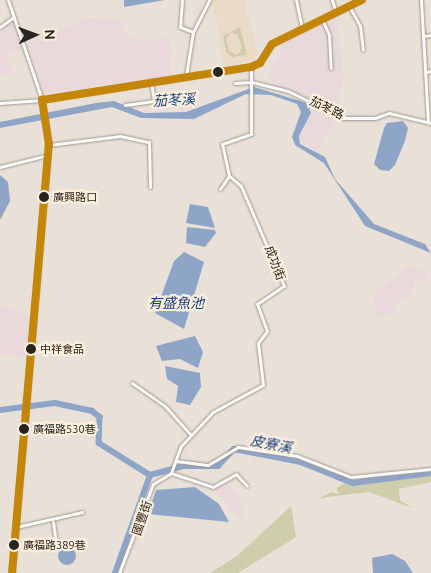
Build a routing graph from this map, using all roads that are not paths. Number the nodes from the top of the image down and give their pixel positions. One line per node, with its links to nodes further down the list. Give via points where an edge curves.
1 (8, 0): 10 (street)
2 (182, 0): 14 (street, via 180,27)
3 (209, 0): 14 (street)
4 (296, 0): 13 (street)
5 (332, 0): 9 (street)
6 (362, 0): 8 (street)
7 (421, 0): 15 (street)
8 (349, 6): 9 (street); 17 (street, via 360,26)
9 (336, 12): 11 (street)
10 (14, 17): 12 (street); 26 (street)
11 (322, 19): 13 (street); 19 (street, via 329,35)
12 (0, 27)
13 (302, 29): 18 (street, via 272,44 260,63)
14 (193, 32): 22 (street)
15 (424, 36): 16 (street); 21 (street)
16 (431, 36)
17 (363, 50)
18 (251, 68): 22 (street); 24 (street)
19 (331, 68)
20 (431, 71): 21 (street)
21 (426, 72): 29 (street)
22 (186, 76): 23 (street)
23 (152, 81): 26 (street); 28 (street, via 154,100)
24 (252, 82): 25 (street); 29 (street, 茄苳路, via 308,99 343,118 375,118 389,113); 33 (street, 成功街, via 250,137 222,144)
25 (235, 84)
26 (42, 100): 27 (street); 30 (street)
27 (0, 103)
28 (125, 105)
29 (430, 123)
30 (49, 145): 31 (street); 34 (street, via 120,136 149,142)
31 (48, 155): 32 (street); 44 (street)
32 (0, 167)
33 (229, 176): 35 (street); 37 (street, 成功街, via 241,186 284,286 257,304 267,331 258,343 263,385 223,405)
34 (150, 187)
35 (220, 189)
36 (132, 383): 37 (street, via 164,404)
37 (191, 435): 38 (street, 成功街)
38 (176, 461): 39 (street, via 208,465 238,447 297,456 351,478); 40 (street, 成功街)
39 (431, 470)
40 (172, 472): 41 (street, via 213,487 236,474); 47 (street, 國豐街, via 153,484)
41 (247, 486)
42 (82, 512): 43 (street)
43 (53, 522): 44 (street); 45 (street)
44 (16, 527): 46 (street)
45 (56, 544)
46 (12, 573)
47 (119, 573)

